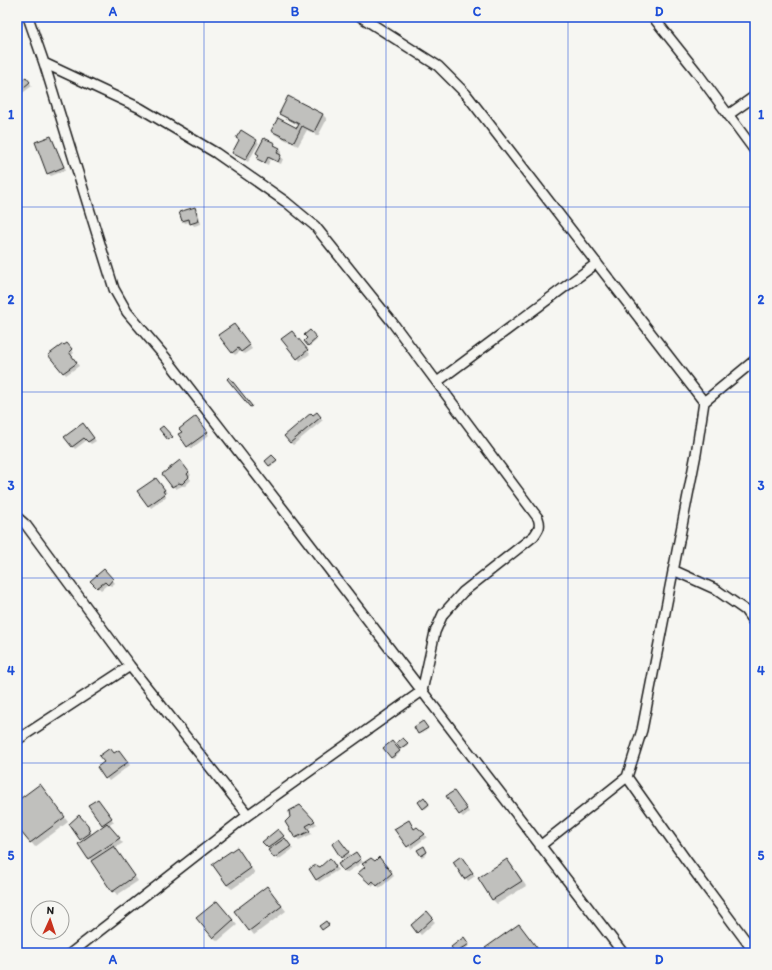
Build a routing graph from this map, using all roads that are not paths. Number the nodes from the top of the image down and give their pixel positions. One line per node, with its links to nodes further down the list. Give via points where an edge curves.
1 (28, 17): 4 (street)
2 (361, 17): 8 (street, via 438,66 466,94)
3 (653, 17): 6 (street)
4 (44, 63): 10 (street, via 140,108 216,154 286,202 315,226); 16 (street, via 114,289 127,312 277,500)
5 (755, 96): 6 (street)
6 (728, 115): 7 (street)
7 (755, 151)
8 (597, 263): 10 (street); 11 (street)
9 (755, 360): 11 (street)
10 (437, 382): 16 (street, via 540,524 534,536 463,592 443,614 435,632)
11 (704, 402): 13 (street)
12 (17, 517): 15 (street, via 26,525)
13 (673, 570): 14 (street, via 715,589 745,610); 18 (street, via 642,730)
14 (755, 624)
15 (130, 666): 17 (street); 19 (street)
16 (422, 691): 19 (street); 20 (street)
17 (17, 740)
18 (627, 777): 20 (street); 23 (street)
19 (248, 815): 21 (street)
20 (540, 846): 22 (street)
21 (71, 953)
22 (623, 953)
23 (755, 953)

